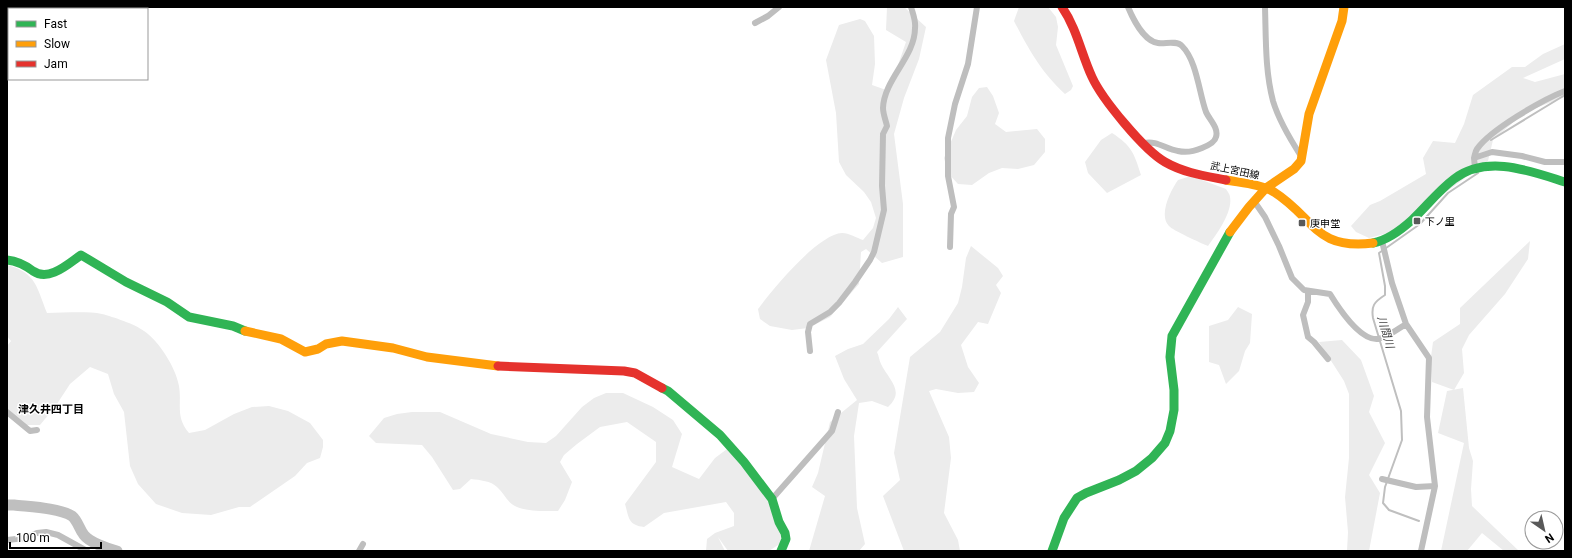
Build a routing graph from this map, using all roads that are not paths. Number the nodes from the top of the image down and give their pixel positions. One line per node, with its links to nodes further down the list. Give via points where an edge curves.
1 (779, 7): 8 (street)
2 (911, 7): 23 (street, via 915,21 914,37 885,95 883,109 887,126 883,134 884,210 876,246 870,260 839,303 830,312 810,324)
3 (977, 7): 19 (street, via 968,64 955,104 948,138 948,176 954,207 951,214)
4 (1062, 7): 10 (street, 武上宮田線, via 1075,29 1100,93)
5 (1128, 7): 10 (street, via 1131,16 1149,39 1158,43 1181,45 1187,52 1206,113 1216,130 1213,142 1192,151 1179,152 1151,141)
6 (1265, 7): 11 (street, via 1269,82 1274,102 1288,135)
7 (1344, 7): 11 (street, via 1342,20 1309,114)
8 (755, 23)
9 (1565, 91): 12 (street, via 1500,128 1476,150)
10 (1144, 143): 16 (street, 武上宮田線, via 1157,157 1173,167)
11 (1301, 156): 16 (street, via 1294,169)
12 (1474, 158): 13 (street, via 1492,152 1545,162); 14 (street)
13 (1565, 162)
14 (1475, 168): 15 (street, 武上宮田線, via 1502,166); 18 (street, 武上宮田線, via 1461,174 1401,230)
15 (1565, 182)
16 (1266, 188): 17 (street); 18 (street, 武上宮田線, via 1279,196 1314,230 1330,239 1348,244)
17 (1254, 202): 21 (street, via 1265,217 1292,278); 36 (street, via 1228,235 1172,336 1169,348 1174,389 1173,410 1165,444 1134,473 1081,495 1074,501 1066,513)
18 (1382, 241): 22 (street, via 1392,283)
19 (950, 247)
20 (7, 260): 30 (street, via 28,267 40,275 55,271 80,255 167,302 189,317 281,339 305,352 342,340 398,349 427,357 486,365 635,373 668,390 720,435 749,467)
21 (1308, 291): 22 (street, via 1330,294 1340,310 1362,334 1377,339); 24 (street, via 1308,302 1303,315 1308,338)
22 (1406, 324): 29 (street, via 1429,358 1427,417)
23 (810, 351)
24 (1328, 359)
25 (7, 412): 27 (street, via 30,432)
26 (838, 412): 30 (street, via 832,431)
27 (37, 430)
28 (1382, 479): 29 (street, via 1416,487)
29 (1435, 486): 37 (street)
30 (772, 499): 35 (street, via 785,533 786,539)
31 (7, 540): 33 (street, via 46,532 58,535)
32 (363, 544): 34 (street)
33 (87, 551)
34 (359, 551)
35 (781, 551)
36 (1052, 551)
37 (1421, 551)

